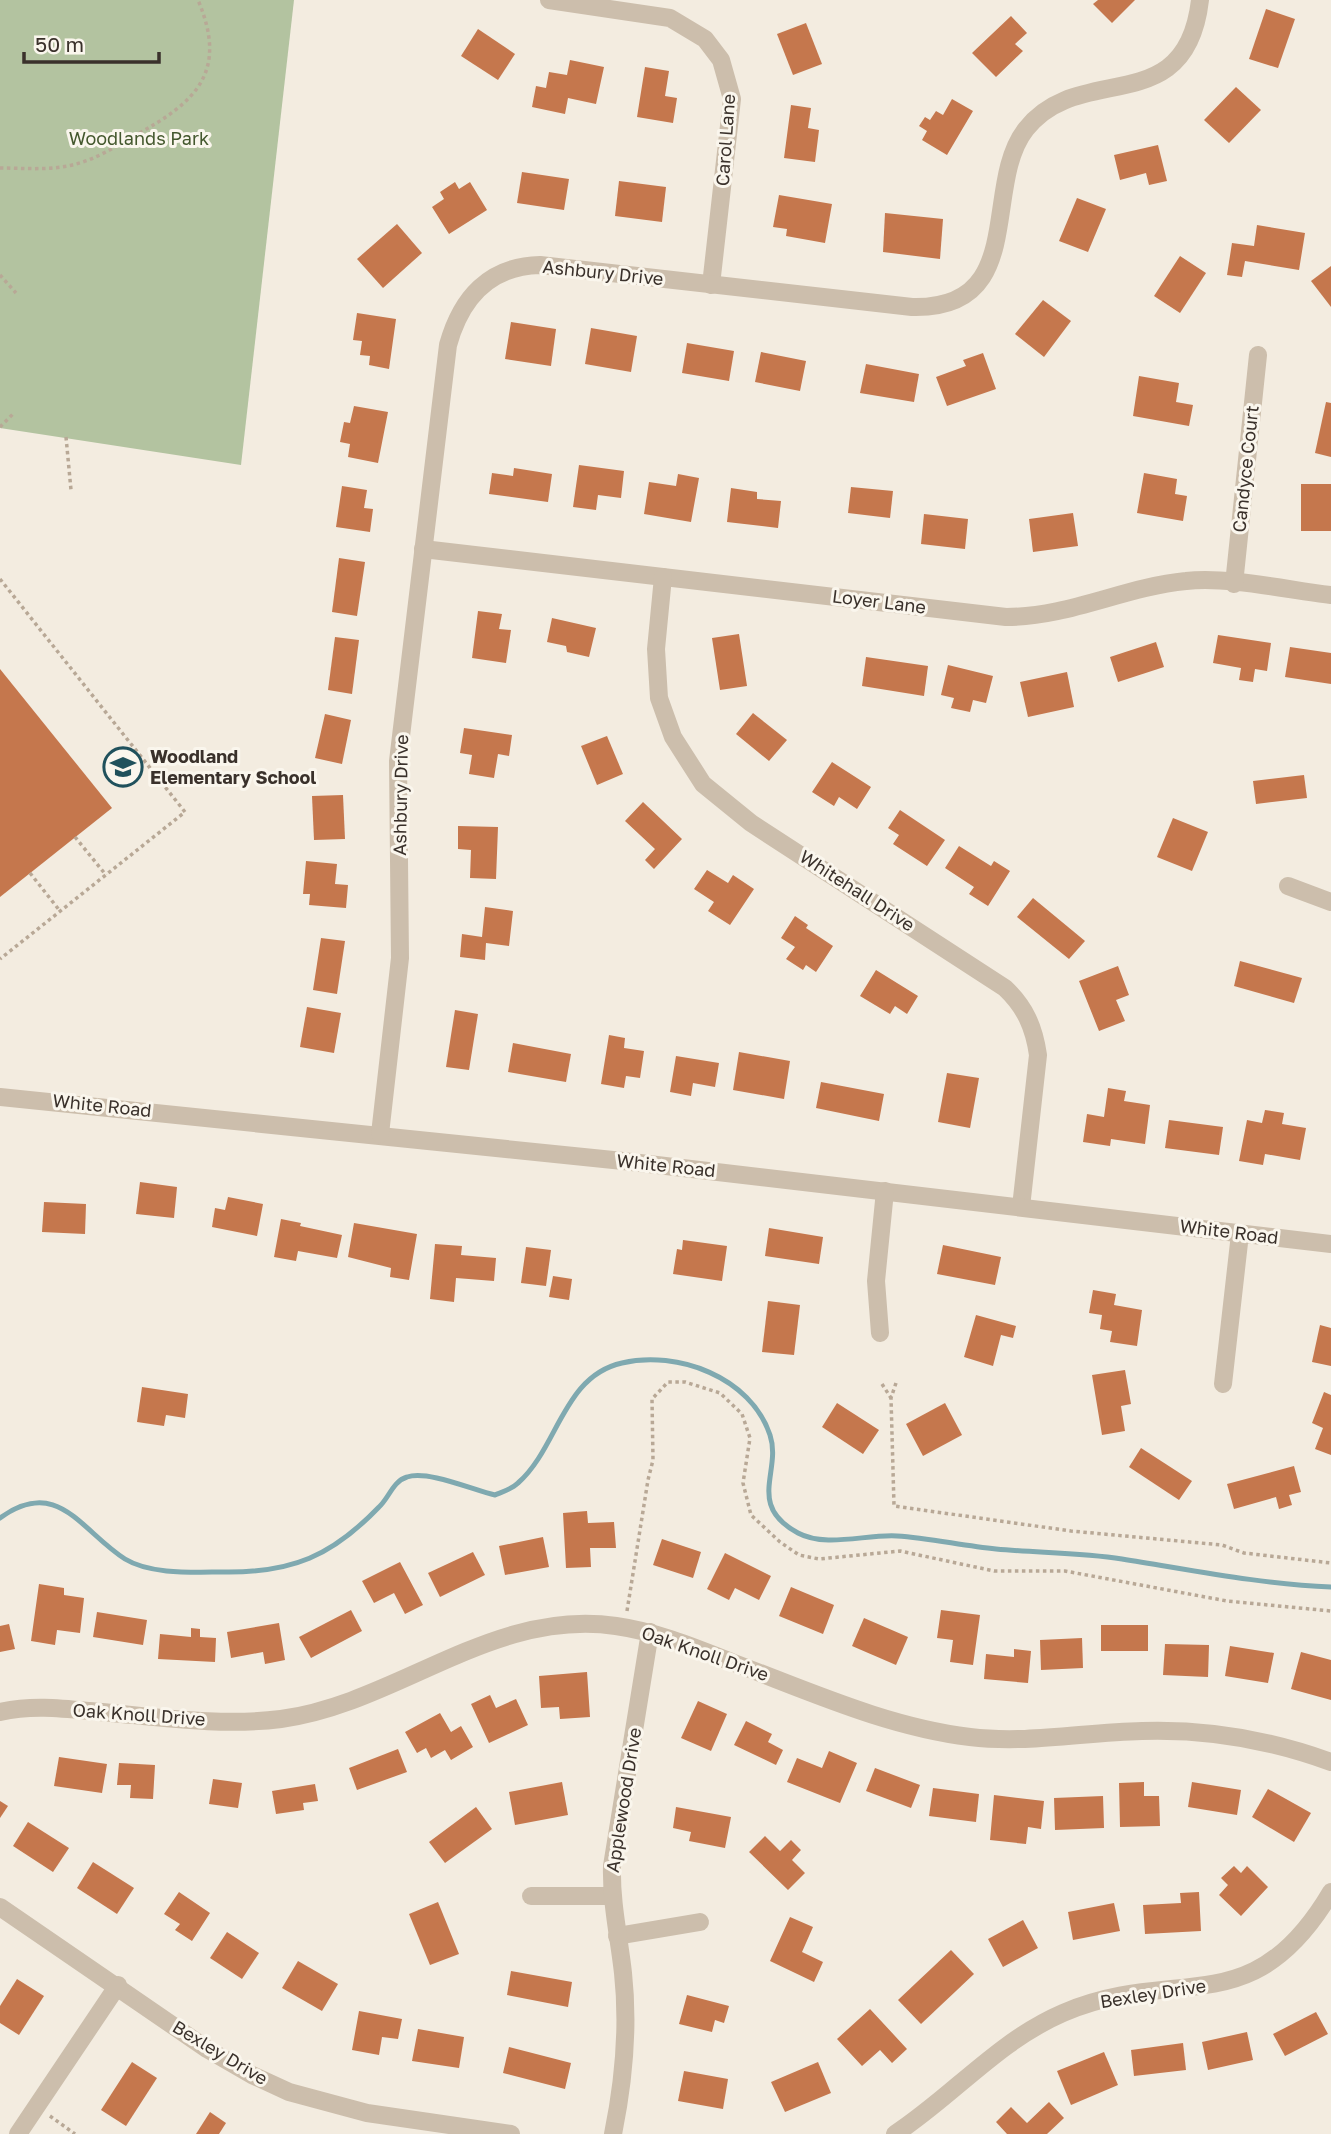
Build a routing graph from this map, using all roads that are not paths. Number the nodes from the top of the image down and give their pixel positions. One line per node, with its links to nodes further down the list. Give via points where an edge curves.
1 (550, 0): 3 (street, Carol Lane, via 670,18 705,39 721,60 732,99)
2 (1200, 0): 3 (street, Ashbury Drive, via 1188,43 1170,67 1143,81 1058,103 1028,126 1011,158 998,242 990,263 974,285 952,301 926,308)
3 (712, 285): 5 (street, Ashbury Drive, via 526,265 499,273 476,289 459,312 447,345)
4 (1258, 355): 7 (street, Candyce Court)
5 (423, 549): 6 (street, Loyer Lane); 12 (street, Ashbury Drive, via 398,761 400,958)
6 (663, 577): 7 (street, Loyer Lane, via 1016,617 1063,612 1187,580); 14 (street, Whitehall Drive, via 656,649 659,698 673,737 703,784 751,823 1005,988 1024,1011 1038,1055)
7 (1234, 584): 8 (street, Loyer Lane)
8 (1331, 595)
9 (1288, 886): 10 (street)
10 (1331, 902)
11 (0, 1097): 12 (street, White Road)
12 (380, 1135): 13 (street, White Road)
13 (885, 1191): 14 (street, White Road); 17 (street, via 876,1282)
14 (1021, 1207): 15 (street, White Road)
15 (1240, 1234): 16 (street, White Road); 18 (street)
16 (1331, 1244)
17 (880, 1333)
18 (1223, 1384)
19 (650, 1632): 20 (street, Oak Knoll Drive, via 586,1624 516,1633 351,1699 284,1718 220,1721 45,1707); 21 (street, Oak Knoll Drive, via 858,1710 939,1732 1014,1740 1182,1731 1272,1744); 24 (street, Applewood Drive)
20 (0, 1712)
21 (1331, 1762)
22 (1331, 1892): 32 (street, Bexley Drive, via 1305,1932 1260,1968 1220,1984 1129,1995 1065,2012 996,2052)
23 (531, 1896): 24 (street)
24 (611, 1896): 27 (street, Applewood Drive)
25 (0, 1907): 28 (street, Bexley Drive)
26 (700, 1922): 27 (street)
27 (617, 1936): 31 (street, Applewood Drive, via 625,2046)
28 (118, 1985): 29 (street); 30 (street, Bexley Drive, via 207,2049 289,2092 367,2113)
29 (19, 2134)
30 (511, 2134)
31 (613, 2134)
32 (895, 2134)

